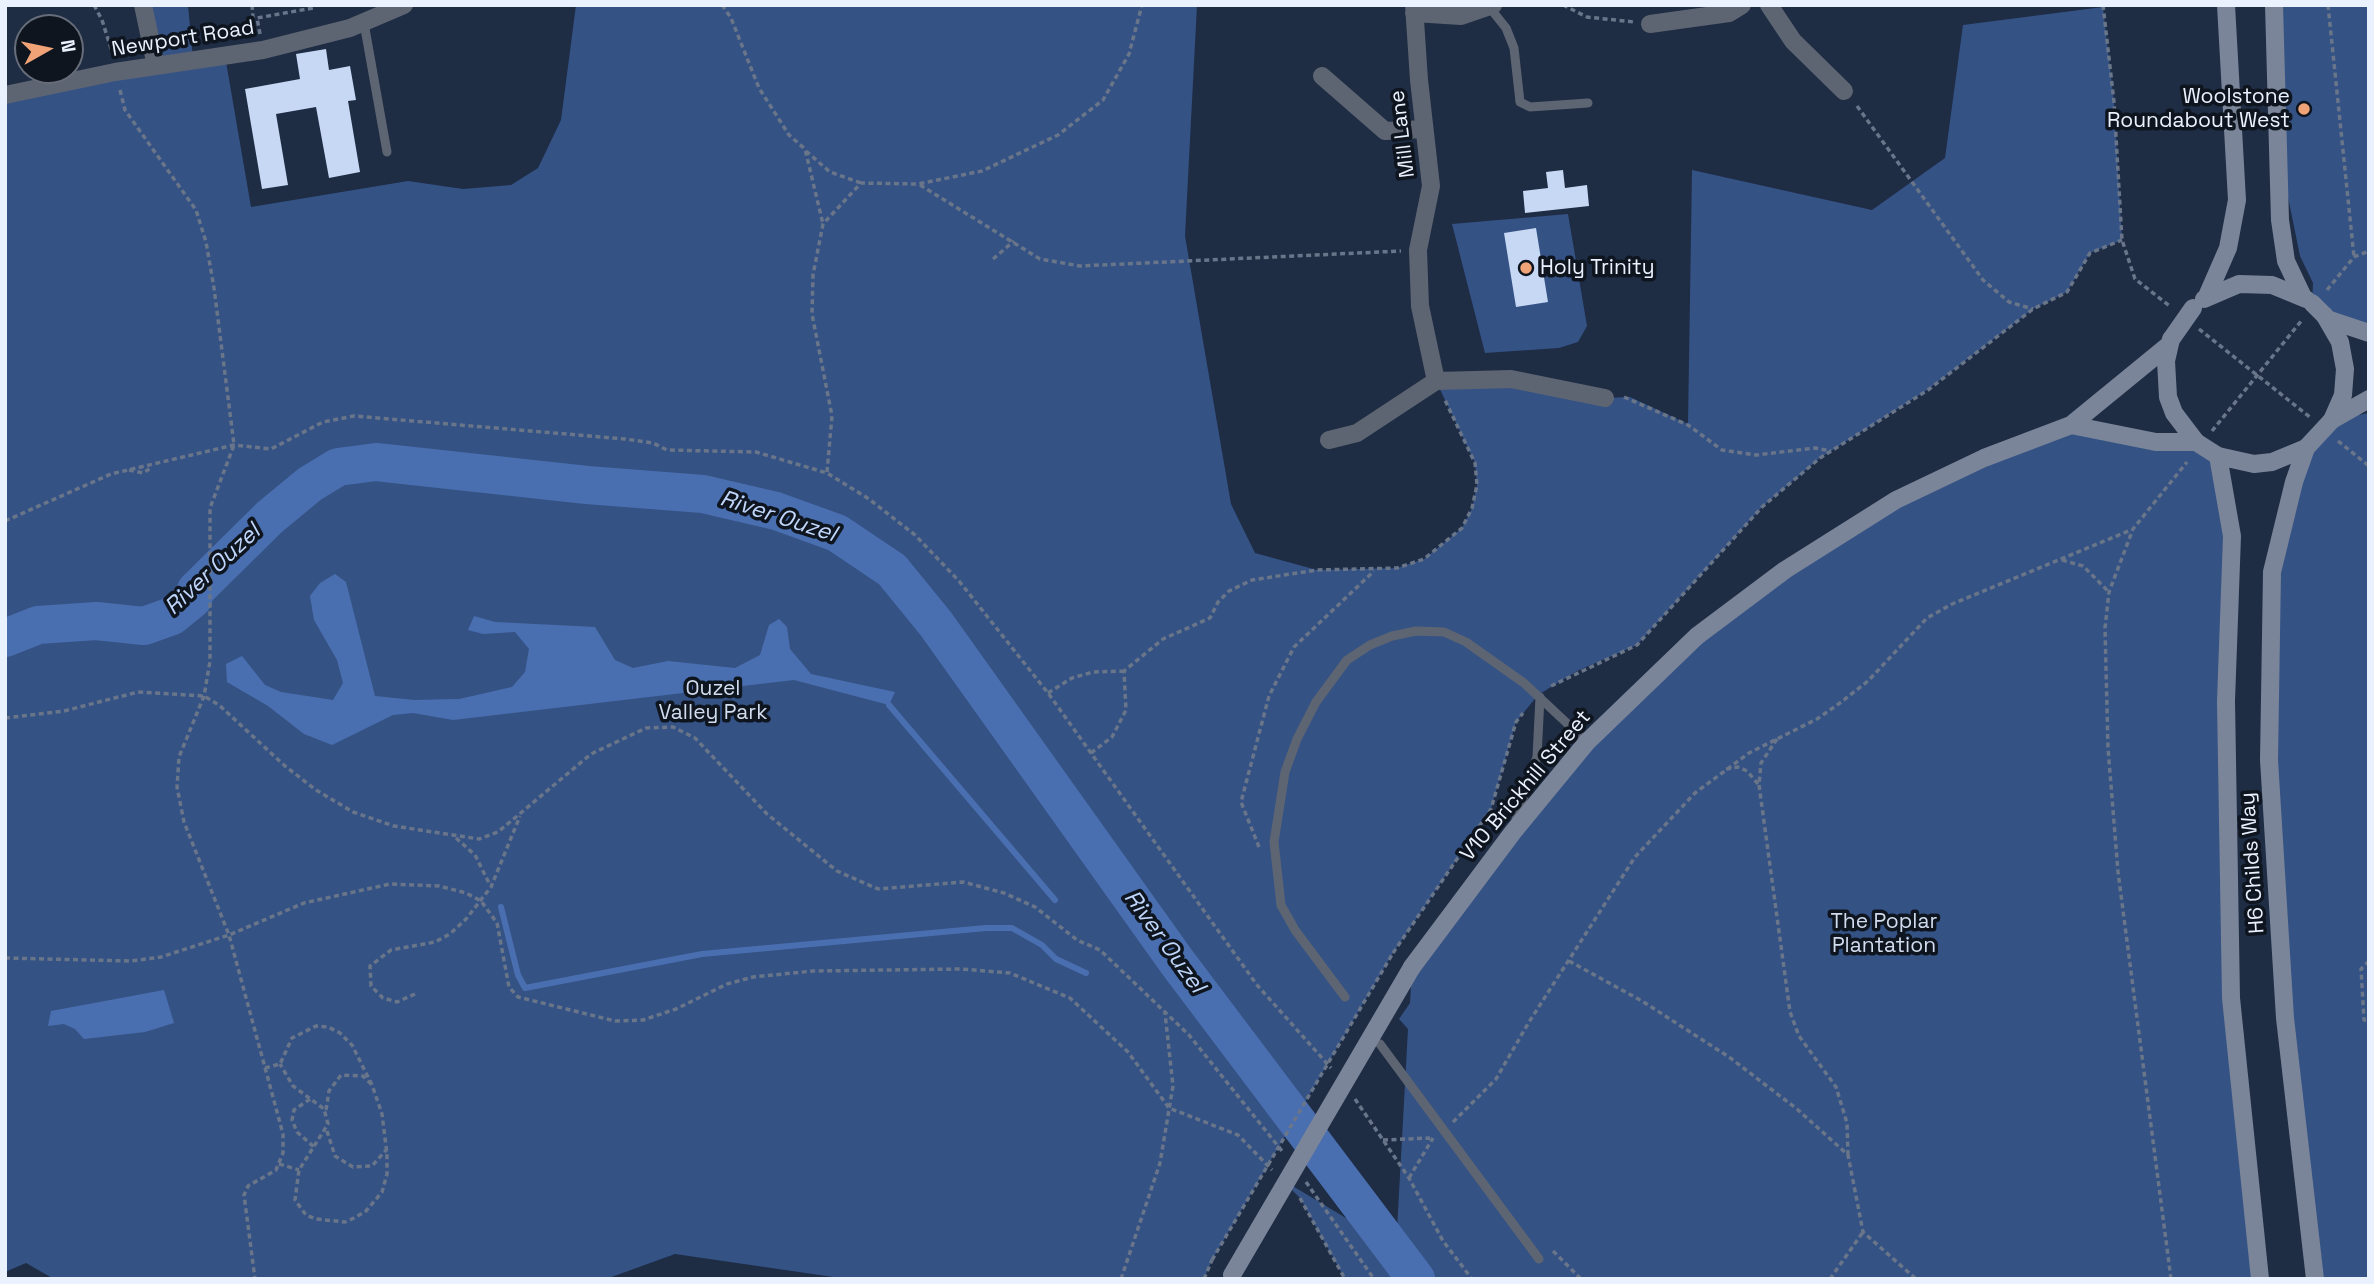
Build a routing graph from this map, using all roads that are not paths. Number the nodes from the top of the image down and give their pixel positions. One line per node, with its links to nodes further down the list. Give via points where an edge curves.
1 (143, 5): 11 (street)
2 (404, 5): 9 (street, Newport Road)
3 (1742, 5): 10 (street, via 1729,13)
4 (1769, 5): 13 (street, via 1793,41)
5 (2226, 5): 18 (street, via 2237,200 2228,247)
6 (2274, 5): 19 (street, via 2280,220 2286,261)
7 (1492, 7): 8 (street, via 1461,16); 15 (lane, via 1514,48 1520,102 1530,107)
8 (1415, 9): 16 (street, Mill Lane)
9 (364, 23): 11 (street, Newport Road, via 262,50); 17 (lane)
10 (1650, 24)
11 (156, 66): 14 (street, Newport Road)
12 (1322, 76): 16 (street, via 1385,131)
13 (1844, 91)
14 (5, 95)
15 (1588, 103)
16 (1424, 129): 22 (street, Mill Lane, via 1432,186 1418,250 1420,306)
17 (387, 152)
18 (2207, 296): 19 (street, via 2239,284 2272,285); 21 (street, bridge)
19 (2317, 309): 20 (street); 25 (street, via 2340,342 2345,369 2343,395)
20 (2369, 333)
21 (2171, 341): 26 (street, V10 Brickhill Street); 28 (street, via 2165,379 2168,397)
22 (1436, 381): 23 (street, via 1511,379); 27 (street, via 1357,433)
23 (1605, 398)
24 (2369, 399): 25 (street)
25 (2332, 420): 29 (street, bridge)
26 (2071, 425): 28 (street, via 2156,442); 32 (street, V10 Brickhill Street, via 1984,458 1896,500 1785,570 1697,636)
27 (1329, 440)
28 (2196, 442): 30 (street, bridge)
29 (2306, 448): 30 (street, via 2272,462 2235,462); 39 (street, H6 Childs Way, via 2272,572 2269,760 2285,1018)
30 (2218, 456): 38 (street, H6 Childs Way, via 2232,536 2226,701 2231,998)
31 (1539, 696): 32 (lane); 33 (lane, via 1538,757); 34 (lane, via 1466,642 1444,632 1416,631 1370,645 1347,660 1316,702 1285,772 1273,842 1275,873 1281,905 1295,930)
32 (1587, 742): 33 (street, V10 Brickhill Street)
33 (1513, 832): 37 (street, V10 Brickhill Street, bridge, via 1412,967)
34 (1345, 997)
35 (1380, 1044): 36 (lane)
36 (1537, 1257)
37 (1231, 1277)
38 (2260, 1279)
39 (2315, 1279)

